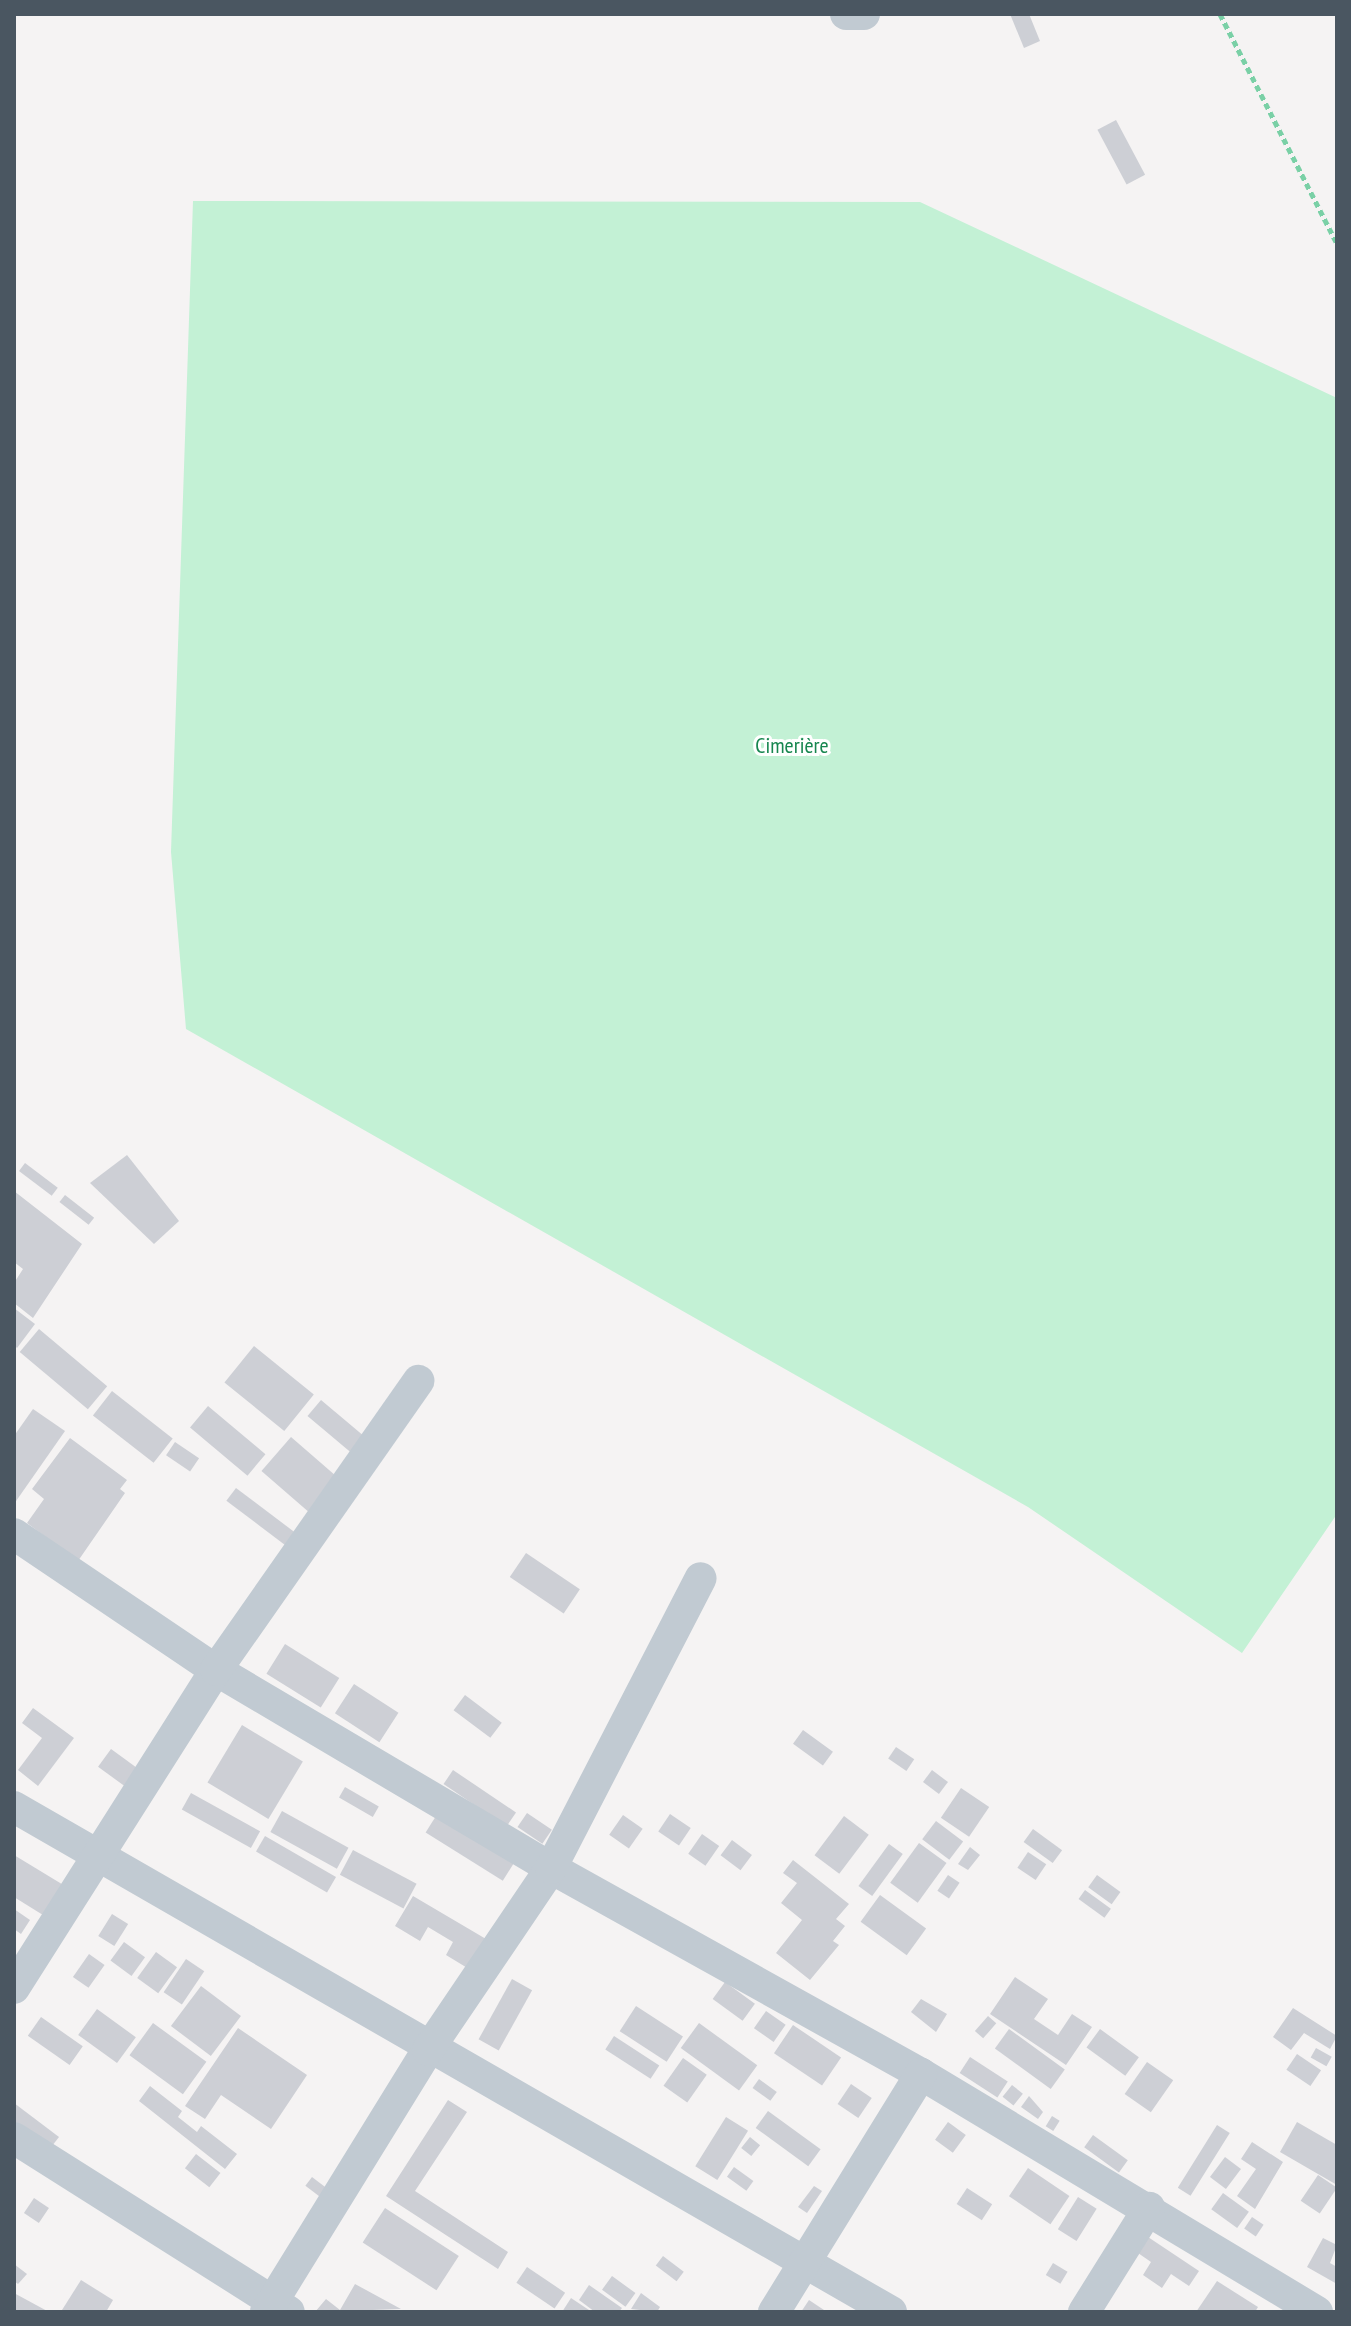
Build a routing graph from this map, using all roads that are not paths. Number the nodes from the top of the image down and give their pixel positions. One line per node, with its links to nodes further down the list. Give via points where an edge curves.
1 (846, 14): 2 (street)
2 (864, 14)
3 (418, 1381): 6 (street)
4 (14, 1534): 6 (street)
5 (701, 1578): 9 (street)
6 (216, 1670): 8 (street); 9 (street)
7 (14, 1807): 8 (street)
8 (98, 1856): 10 (street); 11 (street)
9 (551, 1868): 11 (street); 12 (street)
10 (14, 1988)
11 (428, 2050): 15 (street); 16 (street)
12 (921, 2074): 14 (street); 15 (street)
13 (14, 2138): 16 (street)
14 (1149, 2208): 19 (street); 20 (street)
15 (806, 2260): 17 (street); 18 (street)
16 (275, 2309)
17 (774, 2312)
18 (891, 2312)
19 (1084, 2312)
20 (1317, 2312)

